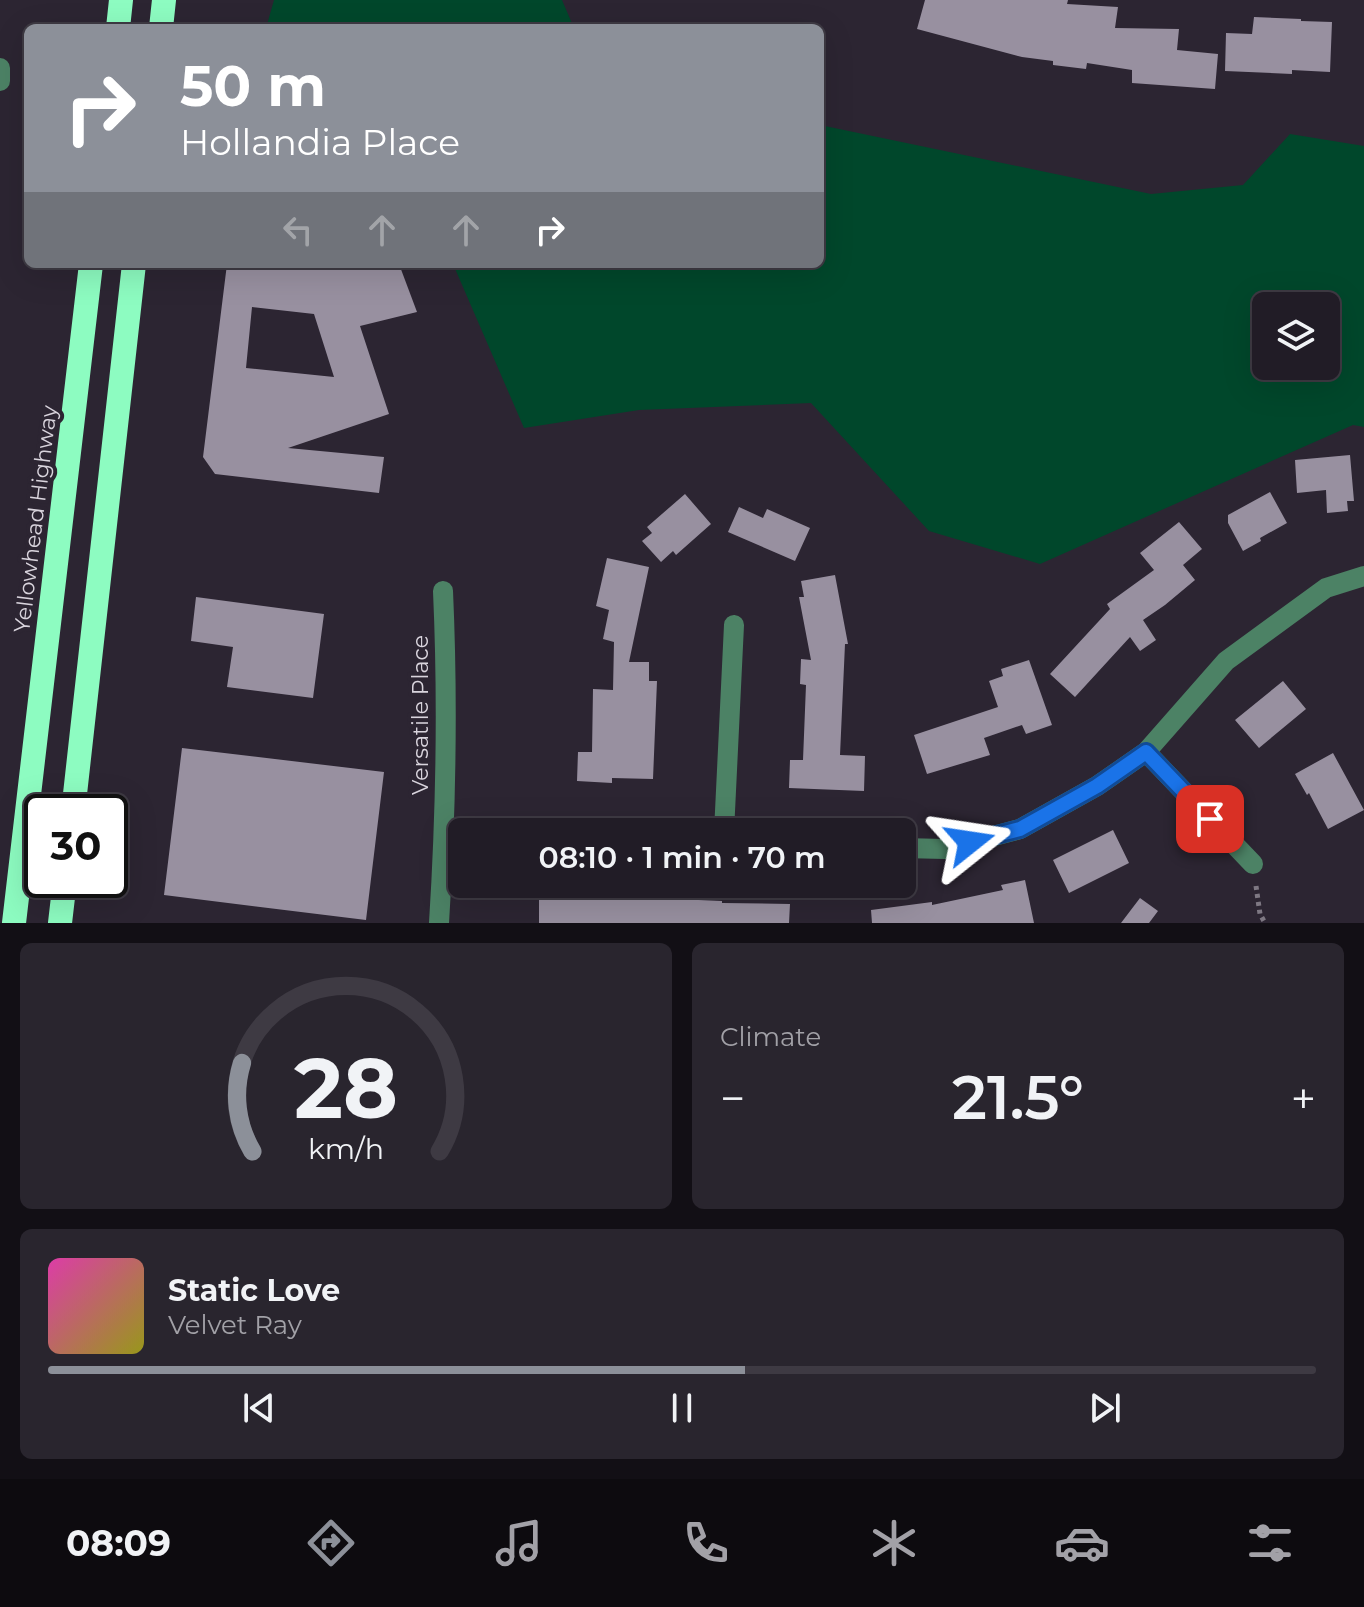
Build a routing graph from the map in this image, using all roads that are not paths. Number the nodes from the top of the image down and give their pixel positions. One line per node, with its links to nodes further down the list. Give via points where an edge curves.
1 (121, 0): 3 (highway)
2 (164, 0): 4 (highway)
3 (118, 24)
4 (161, 24)
5 (0, 68): 6 (street)
6 (0, 81)
7 (91, 268): 20 (highway, Yellowhead Highway)
8 (134, 268): 13 (highway)
9 (1364, 576): 12 (street, via 1326,588 1226,661)
10 (443, 591): 14 (street, Versatile Place)
11 (734, 625): 15 (street)
12 (1146, 752): 16 (street, via 1020,829 945,849); 17 (street)
13 (75, 794)
14 (452, 818)
15 (725, 818)
16 (916, 848)
17 (1253, 864)
18 (448, 868): 22 (street, Versatile Place)
19 (63, 898): 21 (highway)
20 (14, 923)
21 (60, 923)
22 (439, 923)

